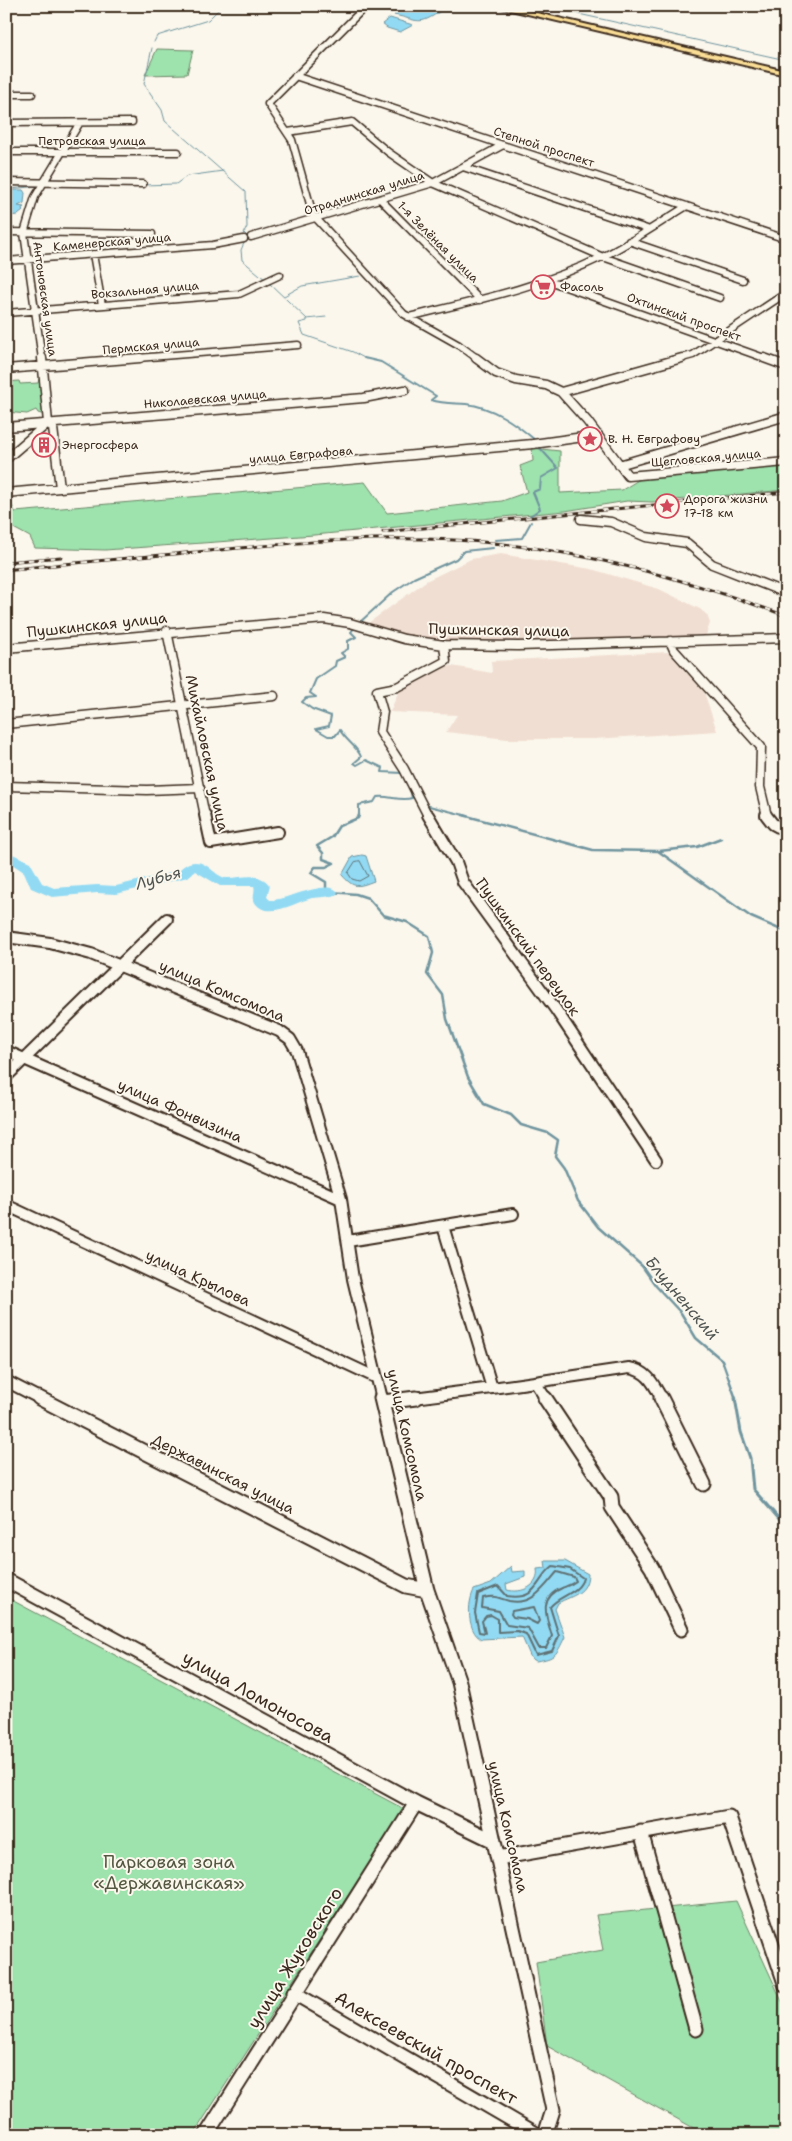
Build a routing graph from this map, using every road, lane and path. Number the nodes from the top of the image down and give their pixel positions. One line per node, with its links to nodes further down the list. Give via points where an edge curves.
1 (366, 6): 4 (street)
2 (497, 6): 3 (main road)
3 (786, 73)
4 (295, 76): 10 (street, via 268,104); 11 (street, Степной проспект)
5 (6, 94): 6 (street)
6 (32, 94)
7 (132, 122): 9 (street, via 89,121)
8 (6, 123): 9 (street)
9 (79, 124): 13 (street, Антоновская улица)
10 (288, 132): 19 (street, via 352,122); 22 (street, via 309,208)
11 (503, 145): 15 (street, Отраднинская улица); 21 (street, Степной проспект)
12 (6, 152): 13 (street, Петровская улица)
13 (61, 152): 14 (street, Петровская улица); 17 (street, Антоновская улица)
14 (178, 152)
15 (463, 167): 19 (street, Отраднинская улица); 23 (street)
16 (6, 182): 17 (street)
17 (44, 182): 18 (street); 25 (street, Антоновская улица, via 29,212)
18 (143, 184)
19 (433, 184): 20 (street, Отраднинская улица); 31 (street)
20 (381, 200): 22 (street, Отраднинская улица); 39 (street, 1-я Зелёная улица)
21 (687, 206): 23 (street); 28 (street, Степной проспект)
22 (316, 219): 27 (street, Отраднинская улица); 43 (street)
23 (647, 229): 29 (street)
24 (6, 232): 25 (street)
25 (24, 233): 26 (street); 32 (street, Антоновская улица)
26 (152, 234)
27 (247, 238): 30 (street, Каменерская улица, via 219,244)
28 (786, 239)
29 (629, 241): 31 (street); 36 (street)
30 (94, 254): 32 (street, Каменерская улица); 40 (street)
31 (603, 256): 35 (street); 38 (street)
32 (29, 260): 33 (street, Каменерская улица); 41 (street, Антоновская улица)
33 (6, 261)
34 (280, 275): 40 (street, Вокзальная улица, via 239,294)
35 (546, 280): 39 (street); 44 (street, Охтинский проспект)
36 (742, 280)
37 (786, 293): 44 (street)
38 (720, 298)
39 (480, 300): 43 (street)
40 (102, 305): 41 (street, Вокзальная улица)
41 (34, 310): 42 (street, Вокзальная улица); 46 (street, Антоновская улица)
42 (6, 313)
43 (408, 317): 50 (street, via 459,345 496,373 546,385)
44 (716, 341): 47 (street, Охтинский проспект); 50 (street, via 693,355)
45 (298, 345): 46 (street, Пермская улица)
46 (43, 366): 48 (street, Пермская улица); 52 (street, Антоновская улица)
47 (786, 366)
48 (6, 369)
49 (405, 390): 52 (street, Николаевская улица, via 364,398)
50 (561, 392): 54 (street)
51 (786, 416): 57 (street)
52 (48, 423): 53 (street, Николаевская улица); 55 (street); 58 (street, Антоновская улица, via 53,428)
53 (6, 427)
54 (598, 435): 57 (street); 58 (street, улица Евграфова, via 533,444)
55 (6, 459)
56 (786, 462): 57 (street, Щегловская улица, via 628,476)
57 (619, 465)
58 (60, 488): 59 (street, улица Евграфова)
59 (6, 493)
60 (581, 519): 61 (street, via 611,522 646,537 687,542 712,564)
61 (786, 593)
62 (167, 631): 65 (street, Пушкинская улица, via 310,619 350,623 404,640); 66 (street, Пушкинская улица); 68 (street, Михайловская улица)
63 (786, 638): 64 (street, Пушкинская улица)
64 (670, 642): 65 (street, Пушкинская улица); 72 (street, via 760,747 759,782 764,810 772,823)
65 (444, 645): 80 (street, Пушкинский переулок, via 446,662 397,687 377,691 383,712 380,732 397,755 436,831 460,865 463,882 556,1010)
66 (6, 648)
67 (274, 696): 68 (street)
68 (182, 707): 69 (street); 71 (street, Михайловская улица)
69 (6, 724)
70 (6, 786): 71 (street, via 147,790)
71 (200, 788): 73 (street, Михайловская улица, via 211,843)
72 (786, 831)
73 (278, 832)
74 (167, 919): 76 (street)
75 (6, 937): 76 (street, улица Комсомола, via 50,943)
76 (120, 965): 78 (street); 81 (street, улица Комсомола, via 279,1031 290,1039 297,1051)
77 (6, 1051): 78 (street, улица Фонвизина)
78 (24, 1059): 79 (street); 81 (street, улица Фонвизина)
79 (6, 1077)
80 (656, 1160)
81 (341, 1199): 85 (street, улица Комсомола)
82 (6, 1205): 86 (street, улица Крылова)
83 (513, 1214): 84 (street)
84 (443, 1226): 85 (street); 89 (street)
85 (348, 1240): 86 (street, улица Комсомола, via 353,1279)
86 (377, 1378): 90 (street, улица Комсомола)
87 (6, 1381): 93 (street, Державинская улица, via 406,1586)
88 (536, 1382): 89 (street); 91 (street, via 629,1368 641,1370 652,1380); 94 (street, via 611,1497 612,1507 652,1568)
89 (492, 1388): 90 (street)
90 (383, 1402): 93 (street, улица Комсомола)
91 (704, 1484)
92 (6, 1580): 95 (street, улица Ломоносова)
93 (427, 1590): 97 (street, улица Комсомола, via 459,1682)
94 (680, 1629)
95 (416, 1803): 97 (street, улица Ломоносова); 100 (street, улица Жуковского)
96 (641, 1832): 98 (street); 99 (street, via 729,1817); 101 (street)
97 (494, 1841): 98 (street, улица Комсомола)
98 (498, 1858): 104 (street, улица Комсомола, via 553,2110)
99 (786, 1986)
100 (294, 1993): 102 (street, улица Жуковского); 103 (street, Алексеевский проспект)
101 (696, 2029)
102 (206, 2135)
103 (538, 2135)
104 (545, 2135)

